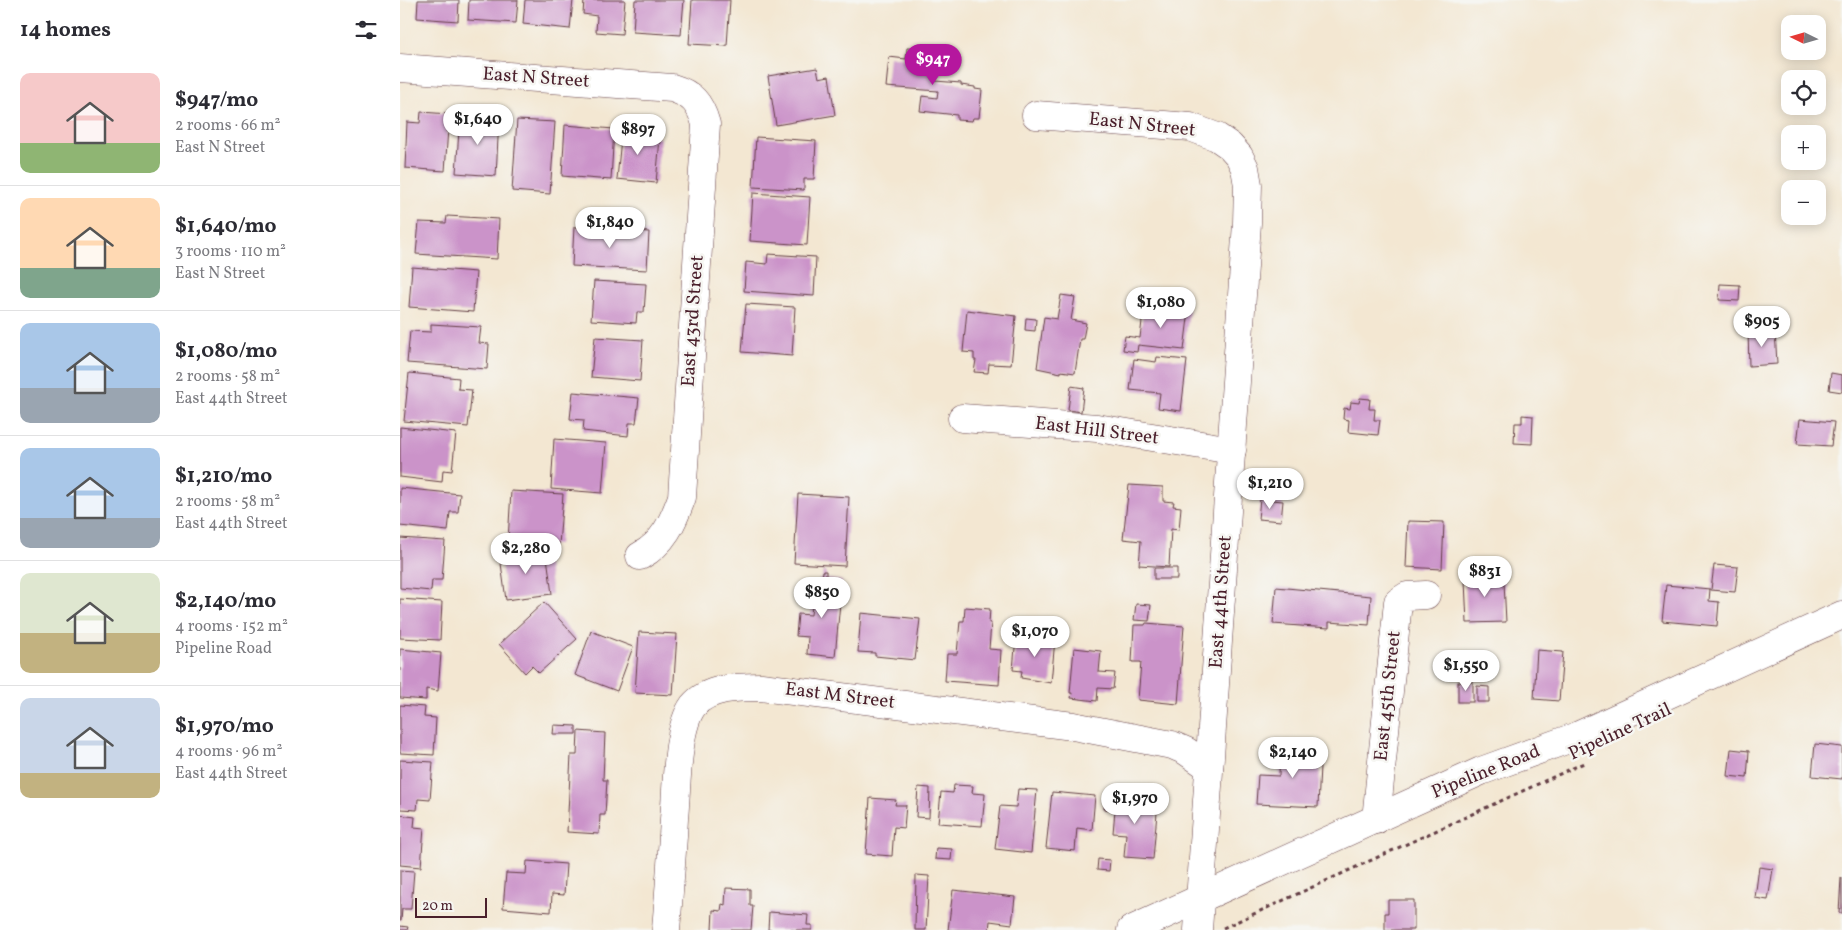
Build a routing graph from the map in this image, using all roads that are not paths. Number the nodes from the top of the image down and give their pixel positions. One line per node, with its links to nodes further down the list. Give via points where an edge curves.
1 (400, 68): 2 (street, East N Street)
2 (672, 88): 7 (street, East 43rd Street, via 685,92 694,100 706,124 682,497 674,521 662,539 652,550)
3 (1036, 115): 4 (street, East N Street, via 1190,127 1217,136)
4 (1239, 156): 6 (street, East 44th Street, via 1248,185)
5 (962, 418): 6 (street, East Hill Street, via 1097,428)
6 (1232, 450): 10 (street, East 44th Street)
7 (640, 556)
8 (1426, 595): 11 (street, East 45th Street, via 1407,596 1398,602)
9 (1842, 615): 11 (street, Pipeline Road, via 1577,736 1481,771)
10 (1209, 766): 12 (street, East 44th Street); 14 (street, East M Street, via 1172,745 1073,726 761,687 714,693 694,705 679,750)
11 (1376, 820): 12 (street, Pipeline Road)
12 (1200, 900): 13 (street, Pipeline Road); 15 (street, East 44th Street)
13 (1135, 928)
14 (666, 930)
15 (1198, 930)

